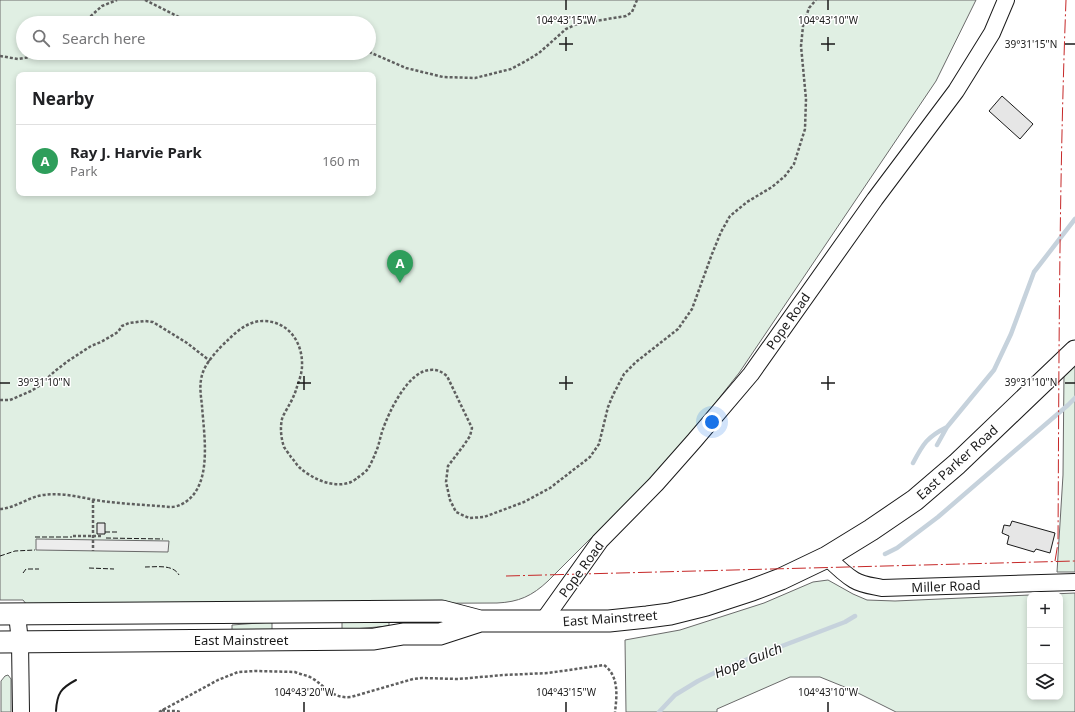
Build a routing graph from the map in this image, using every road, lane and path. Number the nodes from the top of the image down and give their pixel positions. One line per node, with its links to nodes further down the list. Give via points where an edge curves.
1 (117, 0): 6 (path, via 102,6)
2 (145, 0): 7 (path)
3 (637, 0): 8 (path, via 632,12 626,16 577,24 566,29 539,53 511,69 475,78 443,77 406,68)
4 (816, 0): 12 (path, via 809,8 803,26 801,46 806,99 805,129 794,164 785,176 730,216 712,254 692,309 678,329 624,374 608,407 599,444 590,457 550,488 524,502 484,517 469,518 456,512 446,482 448,466 470,436 472,428 447,376 441,371 429,370 419,373 411,380 397,399 367,470 352,482 338,484 323,481 299,466 284,448 280,431 282,417 295,392 302,366 300,351 288,329 278,323 253,322 232,335)
5 (1006, 0): 24 (street, Pope Road, via 992,33 956,91 750,374 661,478 600,541)
6 (91, 16)
7 (178, 16)
8 (376, 55)
9 (0, 56): 10 (path)
10 (16, 59)
11 (1075, 351): 20 (main road, East Parker Road, via 931,487 887,519)
12 (210, 361): 13 (path, via 153,322 129,323 68,361 31,391 10,400); 14 (path, via 202,374 200,387 204,470 200,486 191,497 180,505 171,507)
13 (0, 400)
14 (93, 500): 15 (path, via 57,494 43,495 7,509); 17 (path)
15 (0, 509)
16 (73, 536): 17 (path)
17 (93, 536): 18 (path); 19 (path)
18 (101, 536)
19 (93, 551)
20 (826, 557): 21 (street, Miller Road, via 855,581 882,588); 24 (main road, East Mainstreet, via 752,590 682,611 623,620)
21 (1075, 582)
22 (8, 614): 23 (main road, East Mainstreet, via 442,611); 25 (street)
23 (480, 621): 24 (main road, East Mainstreet); 25 (main road, East Mainstreet, via 440,634 403,634 374,639)
24 (543, 621)
25 (10, 642): 27 (street)
26 (160, 711): 28 (path); 29 (path, via 218,680 238,672 255,670 295,672 309,677 339,696 351,697 413,679 548,673 604,665 616,681)
27 (21, 712)
28 (180, 712)
29 (615, 712)

